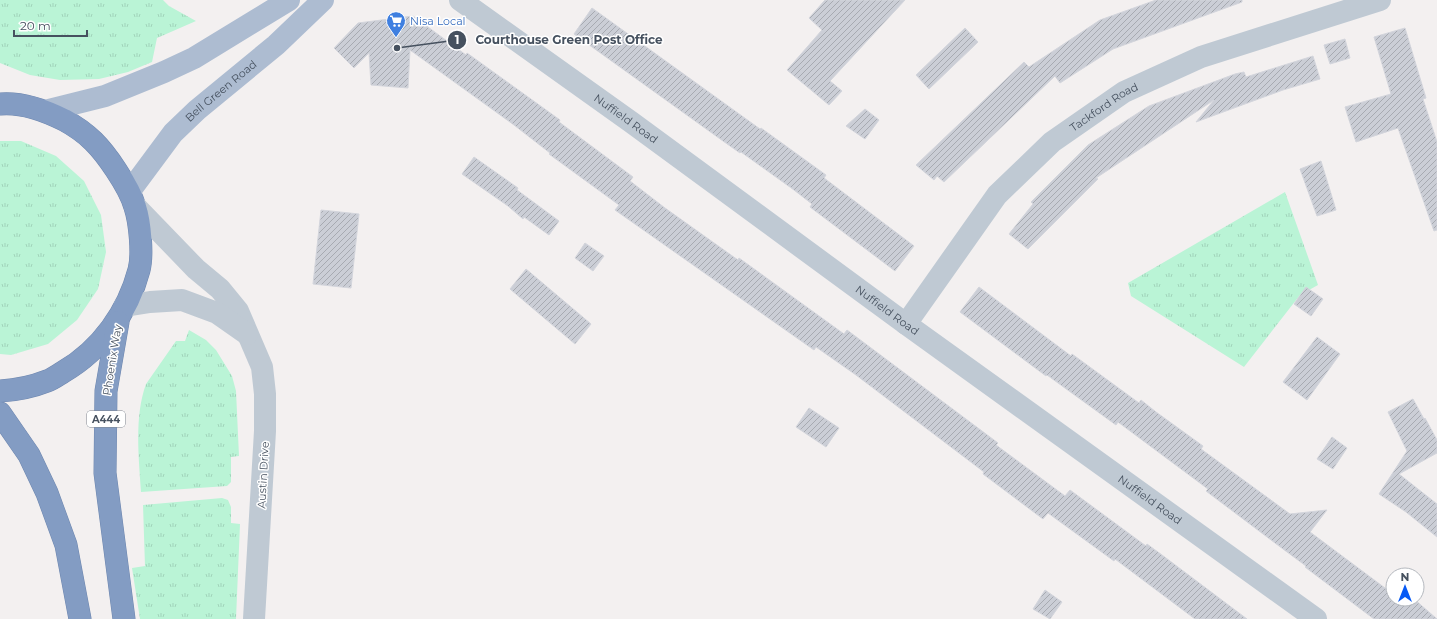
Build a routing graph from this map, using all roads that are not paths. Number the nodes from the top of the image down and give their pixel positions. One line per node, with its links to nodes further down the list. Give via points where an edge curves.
1 (289, 0): 6 (main road, via 194,58 170,69 105,96)
2 (322, 0): 7 (main road, Bell Green Road, via 276,45 173,133)
3 (460, 0): 9 (street, Nuffield Road)
4 (1380, 0): 9 (street, Tackford Road, via 1201,57 1124,92 1052,142 997,196)
5 (3, 102): 6 (highway)
6 (45, 111): 7 (highway, via 73,125 95,142)
7 (132, 199): 8 (highway, via 139,221 140,269); 10 (street, Austin Drive, via 196,269 220,289 238,311)
8 (122, 312): 10 (street, via 150,302 182,300 217,313); 11 (highway, via 95,348 73,367 49,381 22,389); 14 (highway, Phoenix Way / A444, via 106,391 105,473)
9 (906, 324): 16 (street, Nuffield Road)
10 (247, 334): 15 (street, Austin Drive, via 262,368 265,394)
11 (0, 391)
12 (0, 413): 13 (highway, via 29,455 47,493 66,545)
13 (80, 619)
14 (124, 619)
15 (254, 619)
16 (1316, 619)

